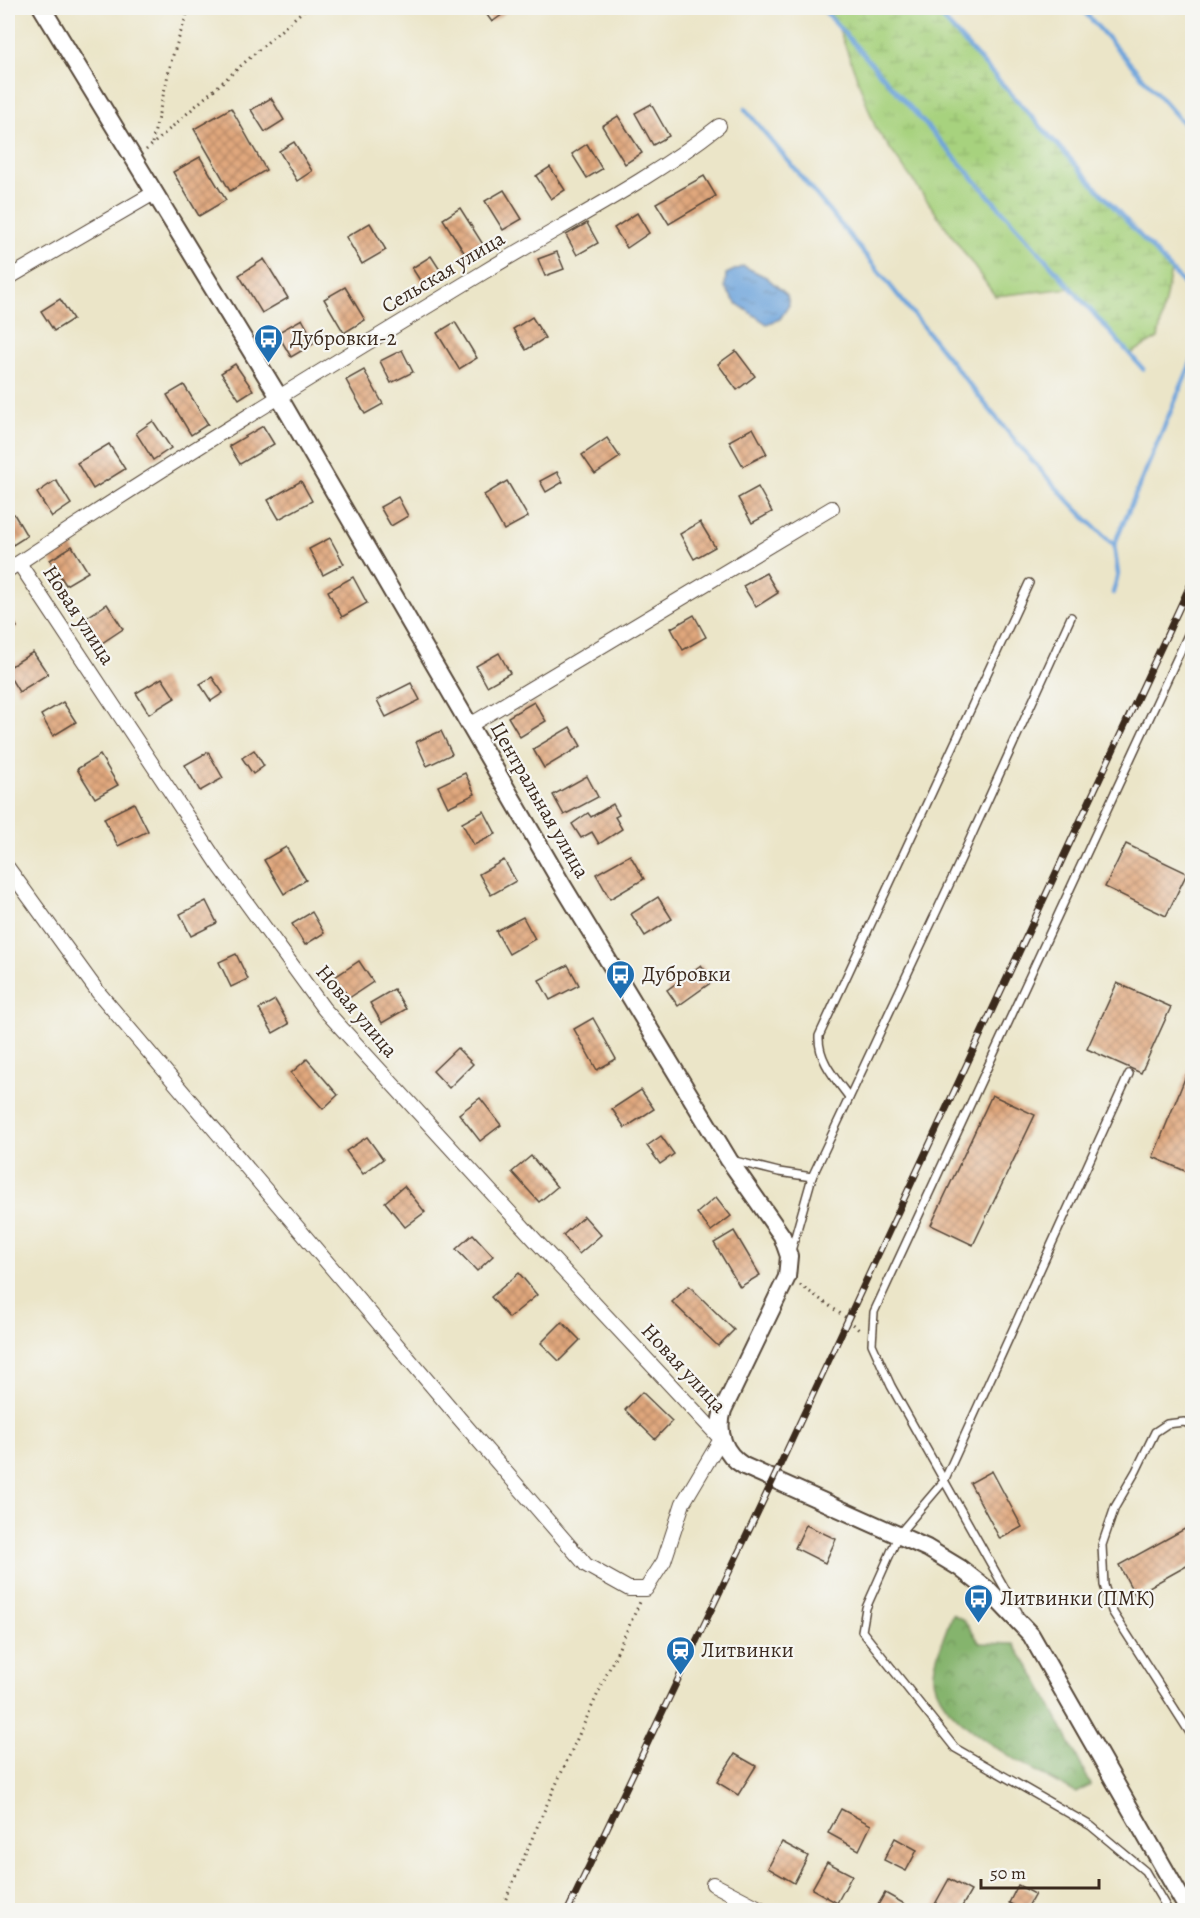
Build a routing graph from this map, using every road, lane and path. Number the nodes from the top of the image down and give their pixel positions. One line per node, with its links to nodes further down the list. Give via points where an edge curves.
1 (42, 8): 6 (street, Центральная улица)
2 (189, 8): 5 (path, via 172,58)
3 (306, 8): 5 (path)
4 (719, 126): 9 (street, Сельская улица, via 631,184)
5 (152, 145): 6 (path)
6 (134, 161): 7 (street, Центральная улица)
7 (154, 193): 8 (street); 9 (street, Центральная улица)
8 (8, 278)
9 (279, 397): 11 (street, Сельская улица); 15 (street, Центральная улица)
10 (832, 508): 15 (street)
11 (13, 566): 24 (street, Новая улица, via 219,865 324,1009)
12 (1029, 583): 18 (lane, via 819,1036 824,1063)
13 (1071, 617): 18 (lane)
14 (1192, 626): 22 (lane, via 874,1312)
15 (470, 725): 19 (street, Центральная улица)
16 (8, 868): 27 (street, via 98,992 586,1565 629,1589)
17 (1129, 1074): 25 (lane)
18 (849, 1097): 20 (lane)
19 (729, 1160): 20 (lane); 21 (street, Центральная улица, via 780,1233)
20 (812, 1177): 21 (lane)
21 (789, 1260): 22 (path, via 801,1286 848,1319); 24 (street, via 784,1288 723,1410)
22 (872, 1344): 25 (lane)
23 (1192, 1425): 29 (lane, via 1167,1424 1155,1431 1115,1507 1102,1545 1104,1585 1112,1611)
24 (722, 1439): 26 (street, via 732,1458 744,1466); 27 (street, via 683,1503 664,1561)
25 (944, 1481): 26 (lane); 28 (lane)
26 (899, 1534): 28 (street, via 975,1580); 33 (lane, via 866,1608 862,1631 955,1748 1090,1826 1145,1872)
27 (646, 1589): 31 (path)
28 (1031, 1635): 34 (street)
29 (1192, 1736)
30 (713, 1884): 32 (street)
31 (501, 1911)
32 (763, 1911)
33 (1168, 1911)
34 (1188, 1911)

